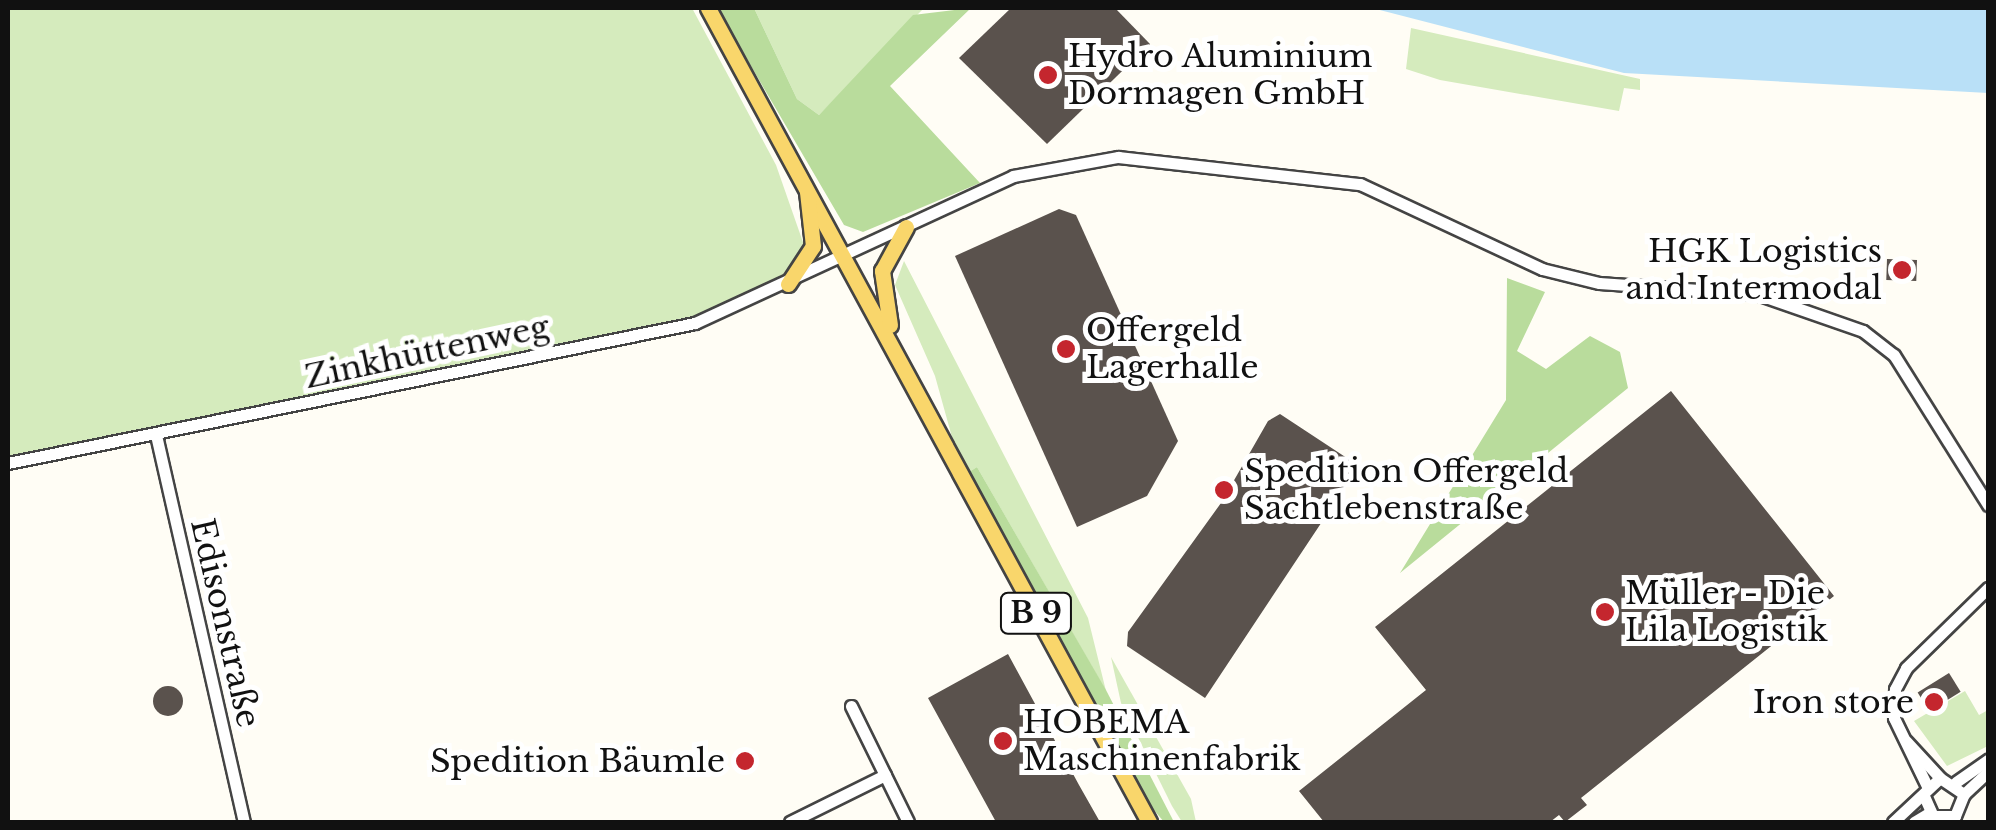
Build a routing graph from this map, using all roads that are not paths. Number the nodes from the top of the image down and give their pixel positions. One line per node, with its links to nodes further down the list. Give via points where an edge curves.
1 (708, 8): 2 (main road, B 9)
2 (804, 178): 4 (main road, B 9); 5 (main road, via 812,246)
3 (906, 227): 4 (street, Zinkhüttenweg); 6 (main road, via 882,271); 9 (street, Zinkhüttenweg, via 1013,176 1086,160 1153,158 1360,184 1542,269 1599,283 1757,294 1863,331 1894,355)
4 (847, 256): 5 (street, Zinkhüttenweg); 6 (main road, B 9)
5 (788, 284): 7 (street, Zinkhüttenweg, via 658,332)
6 (894, 344): 26 (main road, B 9)
7 (156, 434): 8 (street, Zinkhüttenweg); 23 (street, Edisonstraße)
8 (8, 463)
9 (1988, 500)
10 (1988, 588): 12 (street, via 1901,675 1892,711)
11 (851, 706): 15 (street)
12 (1902, 738): 16 (street); 18 (street)
13 (1988, 760): 17 (street)
14 (1988, 772): 19 (street)
15 (885, 775): 24 (street); 25 (street)
16 (1940, 778): 17 (street); 18 (street)
17 (1956, 782): 19 (street)
18 (1926, 791): 20 (street); 27 (street)
19 (1964, 794): 21 (street)
20 (1930, 813): 22 (street); 28 (street)
21 (1965, 816): 22 (street)
22 (1948, 821)
23 (244, 822)
24 (790, 822)
25 (908, 822)
26 (1149, 822)
27 (1893, 822)
28 (1914, 822)

